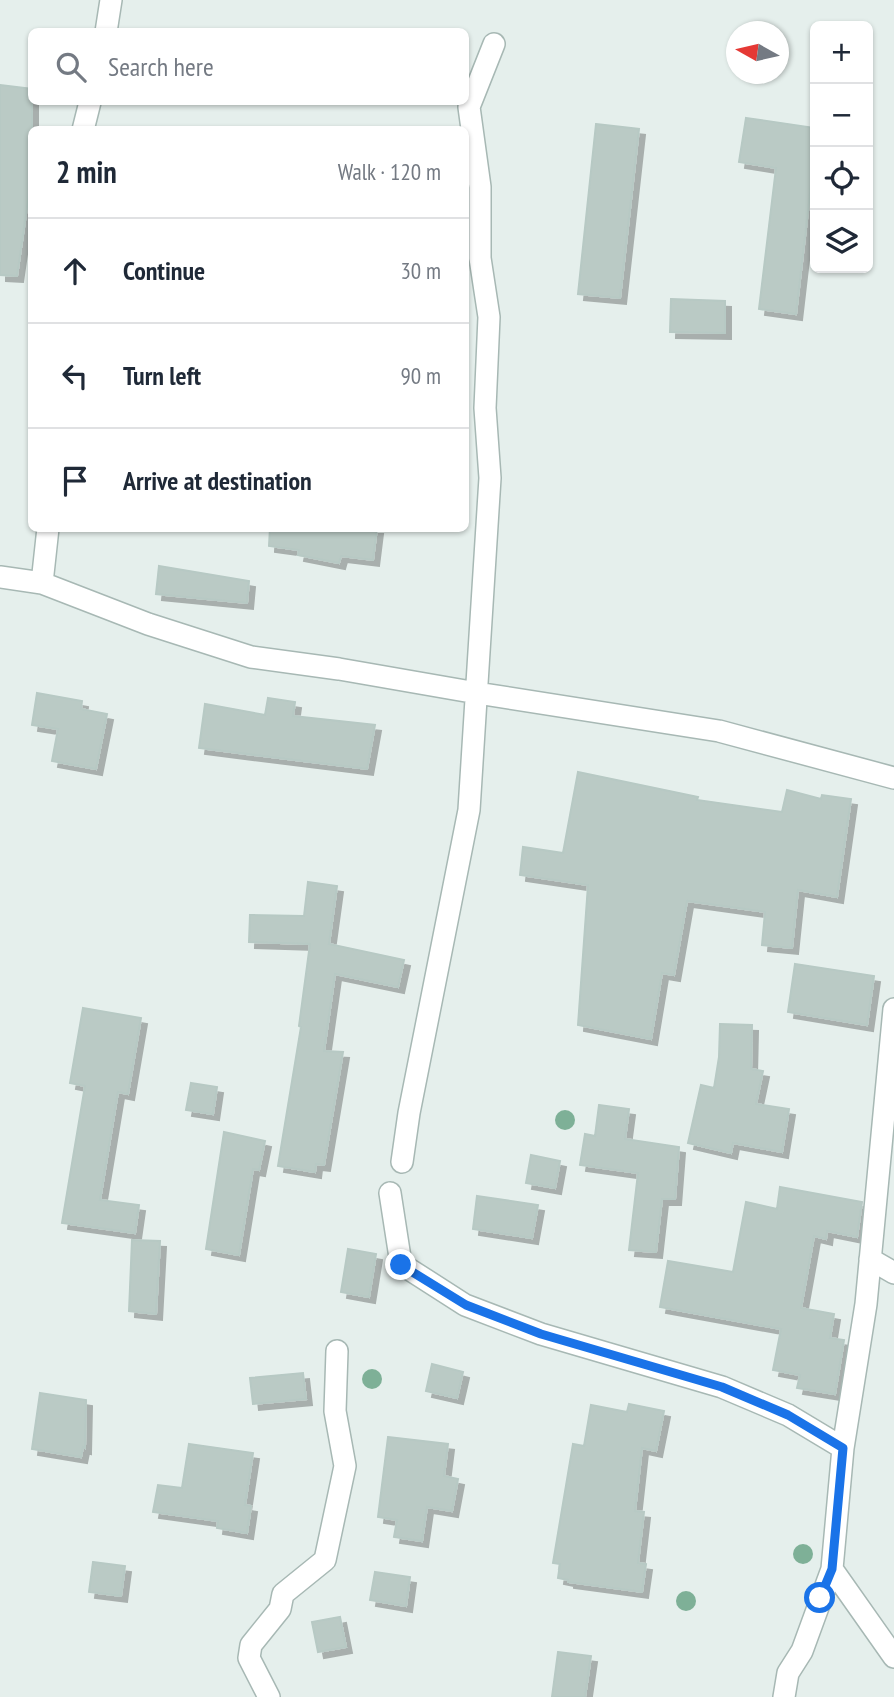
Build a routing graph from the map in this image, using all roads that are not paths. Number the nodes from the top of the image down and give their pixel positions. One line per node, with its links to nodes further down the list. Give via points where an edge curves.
1 (111, 0): 2 (street)
2 (107, 28)
3 (494, 44): 9 (street, via 470,107 480,187 480,258 489,317 485,408 489,478)
4 (89, 105): 5 (street)
5 (84, 126)
6 (48, 532): 8 (street)
7 (0, 577): 8 (street)
8 (42, 583): 9 (street, via 251,657)
9 (477, 693): 10 (street, via 719,732); 12 (street, via 469,810)
10 (894, 778)
11 (894, 1009): 14 (street)
12 (402, 1162)
13 (390, 1193): 17 (street, via 401,1265 466,1305 541,1334 722,1387 788,1415)
14 (870, 1259): 15 (street); 17 (street)
15 (894, 1273)
16 (337, 1352): 20 (street, via 335,1411 345,1466 325,1560 283,1594 280,1609 251,1645 249,1658)
17 (843, 1448): 18 (street)
18 (832, 1569): 19 (street); 21 (street, via 802,1651 788,1674)
19 (894, 1657)
20 (269, 1697)
21 (784, 1697)

